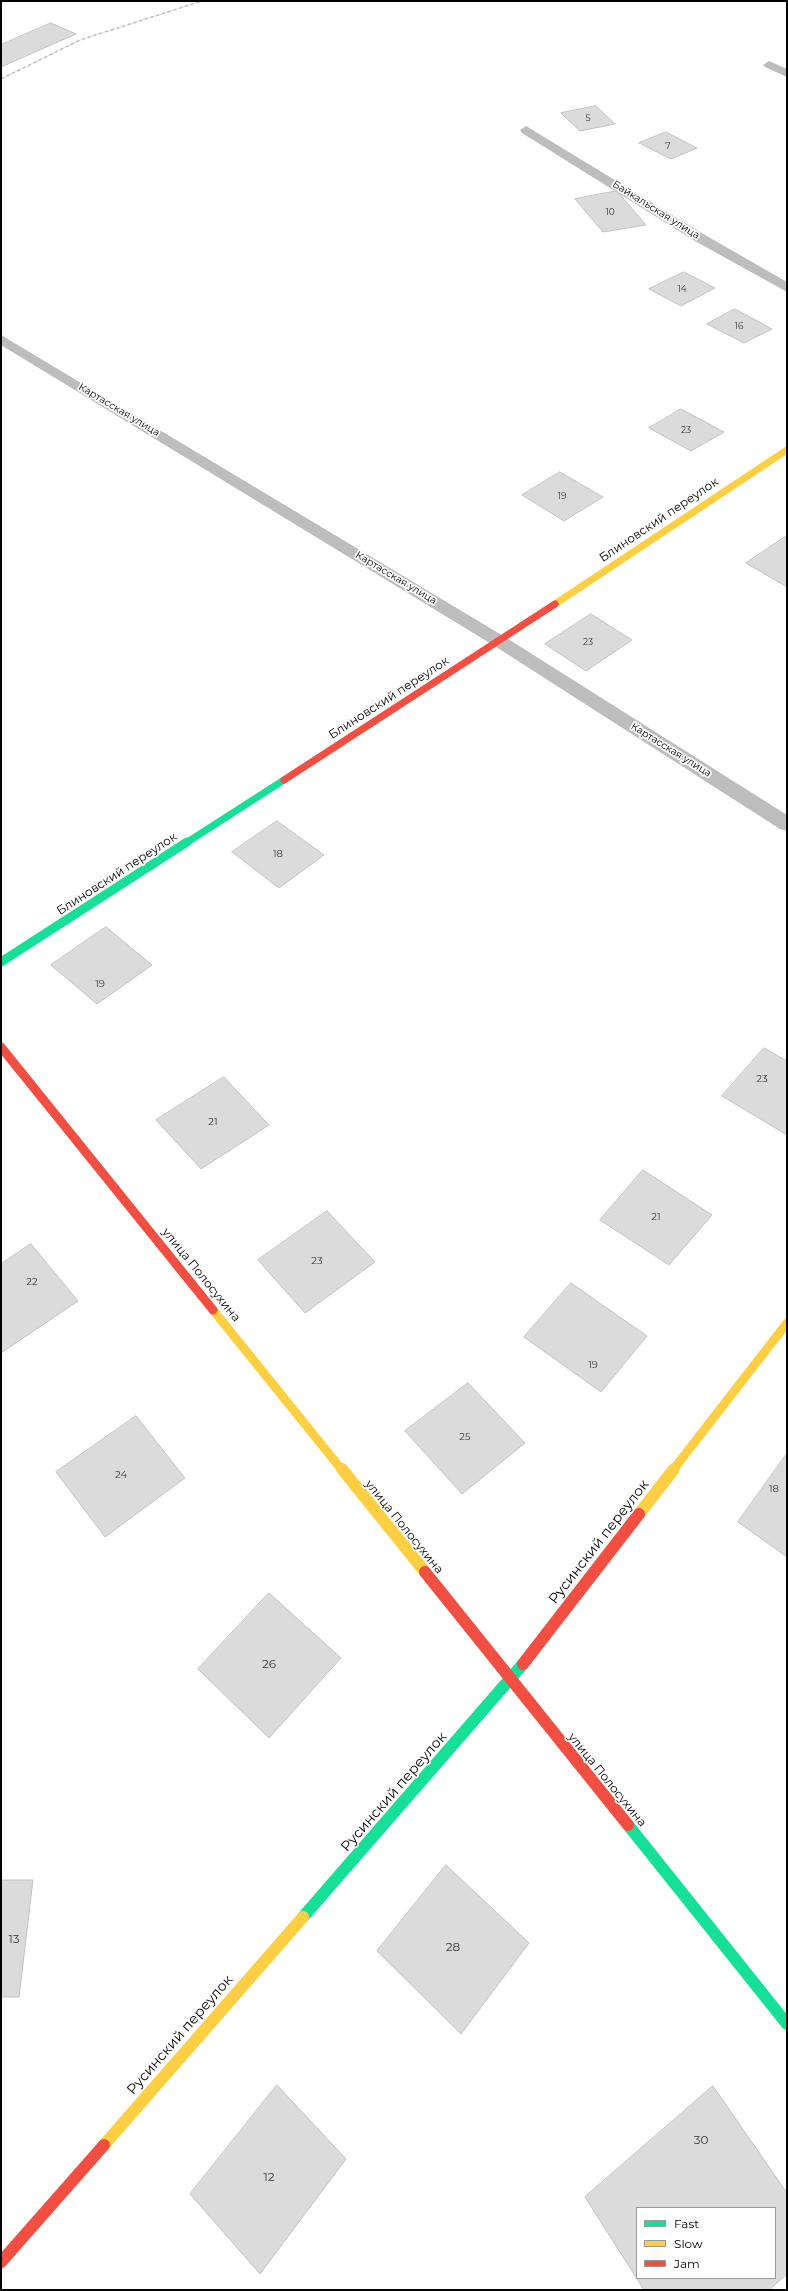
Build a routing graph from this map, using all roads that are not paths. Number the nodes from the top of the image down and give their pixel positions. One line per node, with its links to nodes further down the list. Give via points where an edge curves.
1 (769, 65): 2 (street)
2 (787, 73)
3 (526, 130): 4 (street, Байкальская улица, via 700,238)
4 (787, 288)
5 (1, 339): 7 (street, Картасская улица)
6 (787, 450): 7 (street, Блиновский переулок)
7 (499, 641): 8 (street, Картасская улица); 9 (street, Блиновский переулок)
8 (787, 824)
9 (1, 962)
10 (1, 1047): 12 (street, улица Полосухина)
11 (787, 1323): 12 (street, Русинский переулок)
12 (511, 1679): 13 (street, улица Полосухина); 14 (street, Русинский переулок)
13 (787, 2024)
14 (1, 2262)

